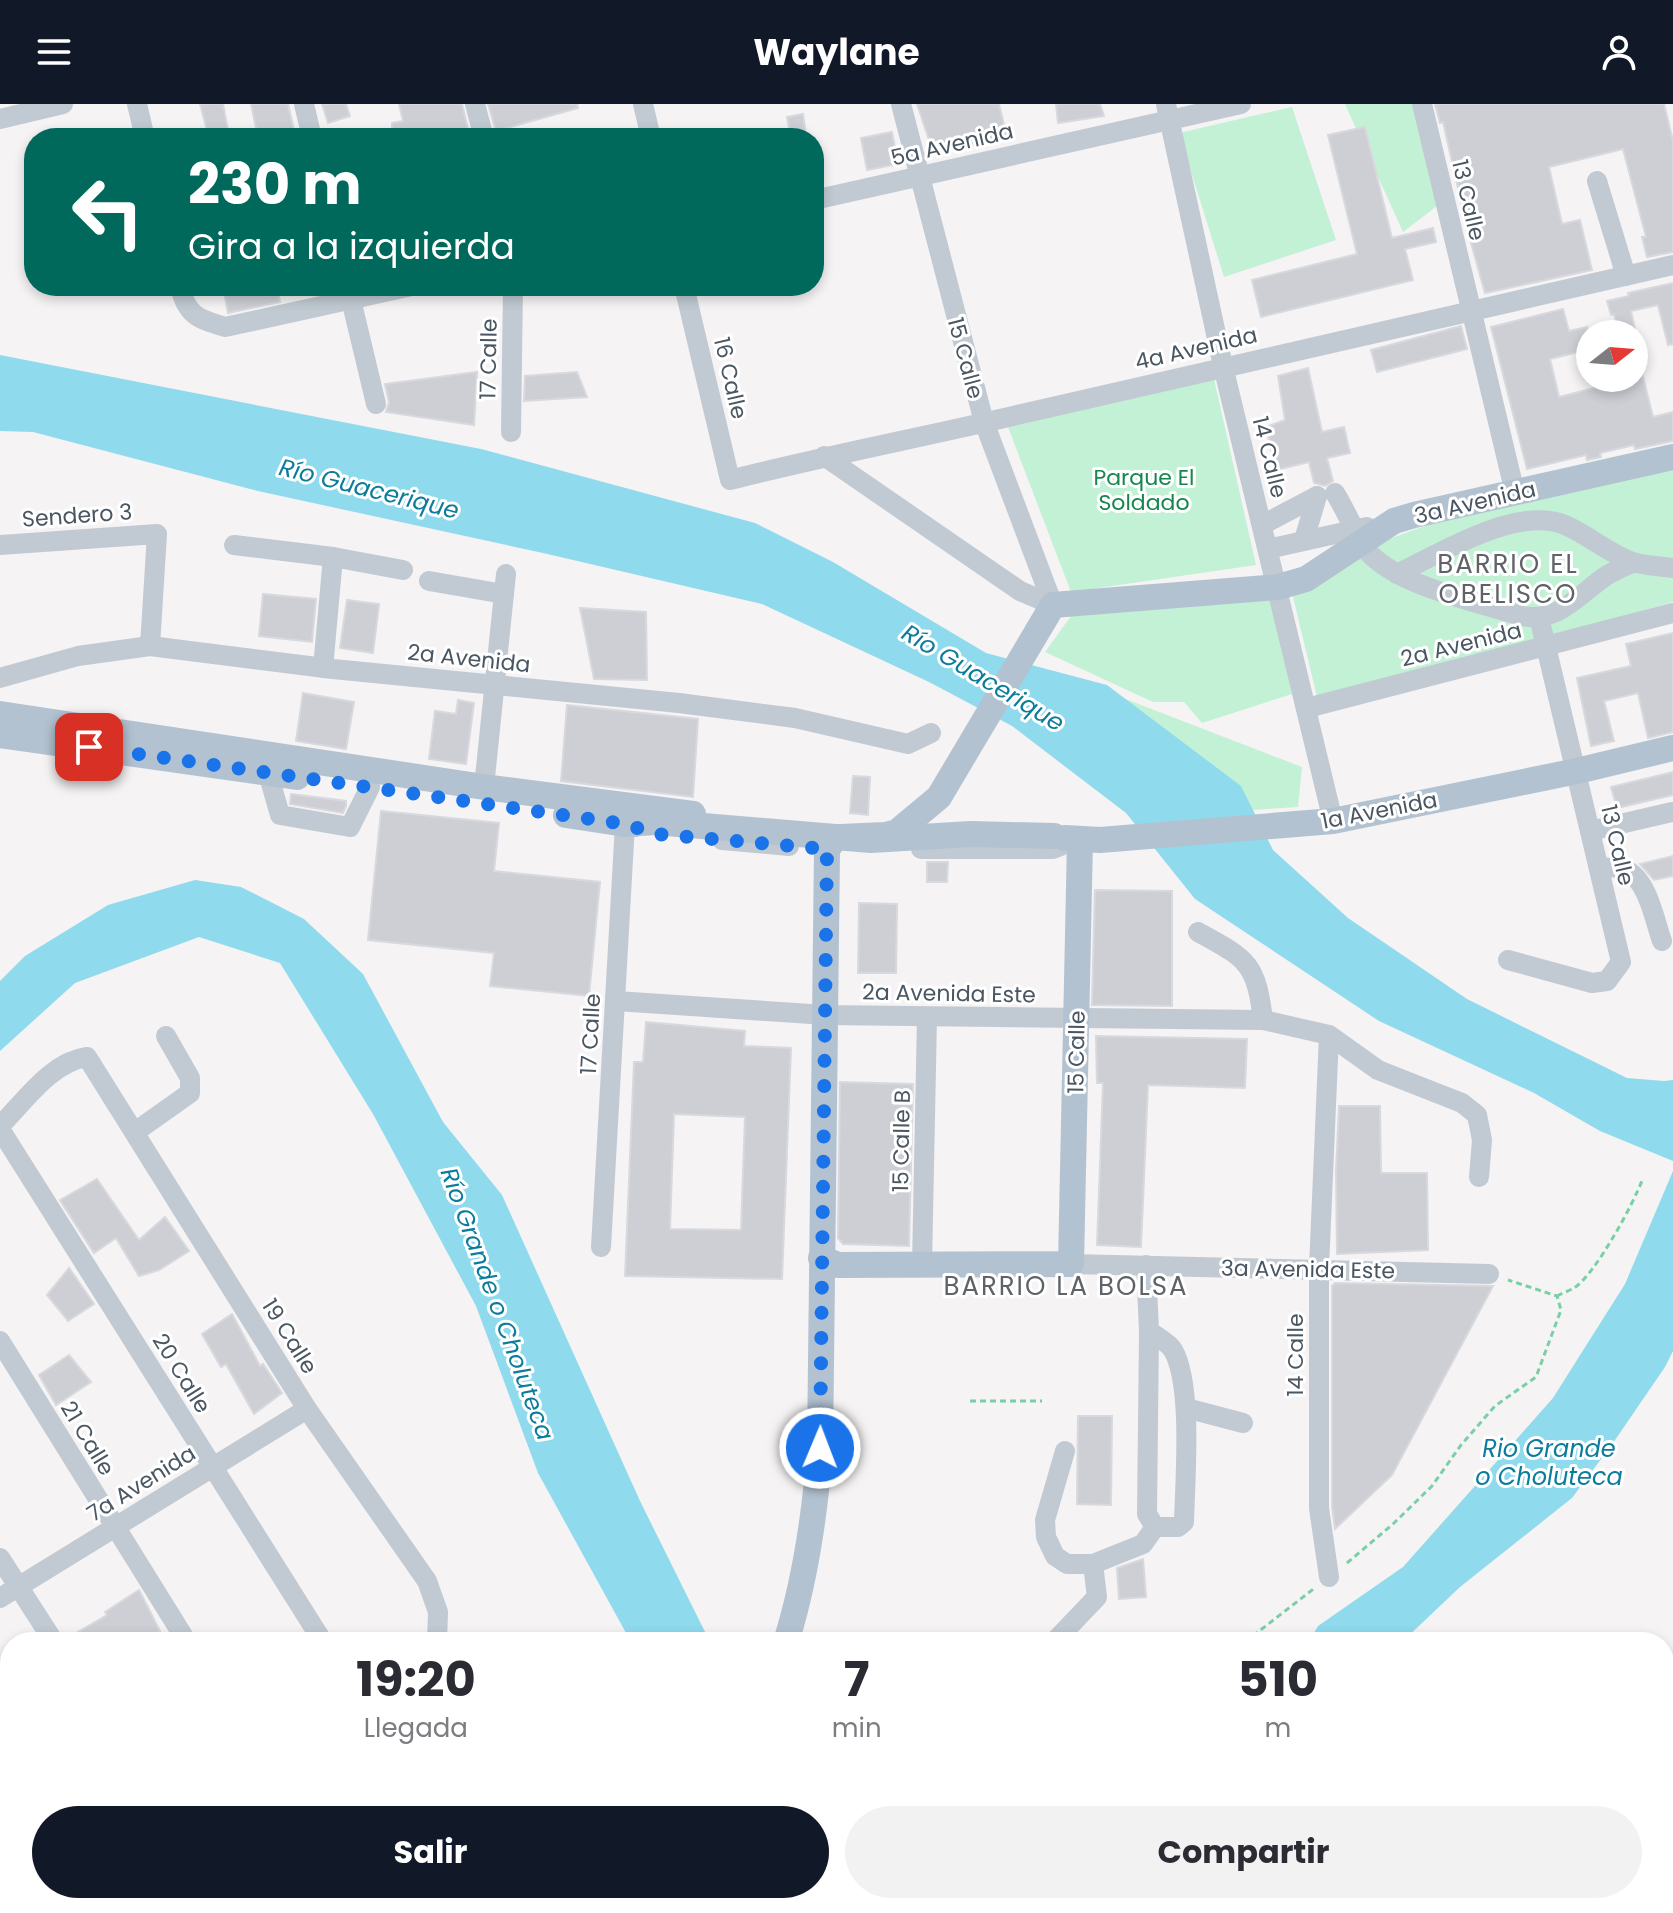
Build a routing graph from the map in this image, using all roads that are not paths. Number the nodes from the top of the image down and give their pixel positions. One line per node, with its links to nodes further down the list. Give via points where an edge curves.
1 (63, 104): 10 (street)
2 (137, 104): 11 (street)
3 (304, 104): 12 (street)
4 (475, 104): 13 (street)
5 (643, 104): 14 (street)
6 (901, 104): 15 (street, 15 Calle)
7 (1241, 104): 9 (street, 5a Avenida)
8 (1422, 104): 25 (street, 13 Calle)
9 (1168, 112): 15 (street, 5a Avenida); 26 (street, 14 Calle)
10 (0, 119)
11 (143, 128)
12 (310, 128)
13 (481, 128)
14 (649, 128)
15 (919, 176): 17 (street, 5a Avenida); 28 (street, 15 Calle)
16 (1597, 181): 19 (street)
17 (824, 198)
18 (1673, 265): 19 (street, 4a Avenida)
19 (1626, 276): 25 (street, 4a Avenida)
20 (182, 296): 21 (street, via 200,320 225,327)
21 (338, 296)
22 (350, 296): 27 (street)
23 (513, 296): 29 (street, 17 Calle)
24 (686, 296): 32 (street, 16 Calle)
25 (1471, 310): 26 (street, 4a Avenida); 33 (street, 13 Calle)
26 (1223, 366): 28 (street, 4a Avenida); 35 (street, 14 Calle)
27 (376, 404)
28 (984, 422): 30 (street, 4a Avenida); 49 (street, 15 Calle)
29 (511, 432)
30 (824, 456): 32 (street, 4a Avenida); 49 (street, 3a Avenida, via 1020,591)
31 (1673, 457): 33 (main road, 3a Avenida)
32 (730, 480)
33 (1515, 493): 36 (main road, 3a Avenida, via 1394,521)
34 (1326, 494): 35 (street); 36 (street); 37 (street)
35 (1262, 525): 40 (street, 14 Calle)
36 (1359, 537): 37 (street); 45 (street); 47 (main road, 3a Avenida, via 1306,579)
37 (1304, 540): 40 (street)
38 (0, 545): 51 (street, Sendero 3, via 157,534)
39 (234, 545): 41 (street)
40 (1268, 549): 47 (street, 14 Calle)
41 (333, 557): 44 (street); 53 (street)
42 (1632, 563): 43 (street); 45 (street, via 1564,524 1542,518 1467,540); 50 (street, via 1602,578 1563,611)
43 (1673, 568)
44 (403, 570)
45 (1397, 574): 50 (street)
46 (429, 581): 55 (street, via 505,584)
47 (1278, 587): 49 (main road, 3a Avenida); 56 (street, 14 Calle)
48 (1673, 613): 52 (street, 2a Avenida)
49 (1046, 616): 66 (main road, via 949,783)
50 (1539, 617): 52 (street, 13 Calle)
51 (150, 646): 53 (street, 2a Avenida); 54 (street, 2a Avenida, via 78,656)
52 (1547, 646): 56 (street, 2a Avenida); 61 (street, 13 Calle)
53 (323, 668): 55 (street, 2a Avenida)
54 (0, 678)
55 (495, 685): 58 (street, 2a Avenida, via 795,718 908,744); 64 (street)
56 (1307, 708): 67 (street, 14 Calle)
57 (0, 714): 64 (main road)
58 (931, 733)
59 (0, 735): 62 (main road, 1a Avenida)
60 (1673, 748): 61 (main road, 1a Avenida)
61 (1577, 771): 67 (main road, 1a Avenida); 69 (street, 13 Calle)
62 (268, 773): 63 (main road, 1a Avenida); 63 (street, via 280,815 350,827)
63 (370, 787): 68 (main road, 1a Avenida)
64 (484, 787): 66 (main road, via 808,826 893,824)
65 (1672, 812): 69 (street)
66 (918, 816): 71 (main road, via 897,832 841,837)
67 (1323, 822): 70 (main road, 1a Avenida)
68 (625, 824): 70 (main road, 1a Avenida, bridge, via 871,840 971,834); 71 (street, 1a Avenida, via 656,834); 76 (street, 17 Calle)
69 (1590, 831): 72 (street, 13 Calle)
70 (1090, 840): 71 (street, 1a Avenida, via 1053,849); 79 (main road, 15 Calle)
71 (827, 849): 77 (main road)
72 (1599, 868): 74 (street, via 1622,868 1635,875); 75 (street, 13 Calle, via 1621,962 1607,981 1592,983)
73 (1198, 932): 80 (street, via 1242,957 1259,983)
74 (1662, 941)
75 (1508, 960)
76 (616, 1001): 77 (street, 2a Avenida Este); 86 (street, 17 Calle)
77 (826, 1015): 78 (street, 2a Avenida Este); 90 (main road)
78 (927, 1017): 79 (street, 2a Avenida Este); 88 (street, 15 Calle B)
79 (1077, 1020): 80 (street, 2a Avenida Este); 87 (main road, 15 Calle)
80 (1263, 1020): 81 (street, 2a Avenida Este)
81 (1329, 1035): 85 (street, via 1378,1070 1462,1103 1477,1115 1482,1140); 91 (street, 14 Calle)
82 (166, 1036): 84 (street, via 190,1078 190,1093)
83 (0, 1128): 84 (street, 19 Calle, via 52,1073 70,1059 87,1057); 99 (street, 20 Calle)
84 (135, 1132): 96 (street, 19 Calle)
85 (1479, 1177)
86 (601, 1247)
87 (1071, 1264): 88 (main road, 3a Avenida Este); 89 (street, 3a Avenida Este)
88 (922, 1265): 90 (main road, 3a Avenida Este)
89 (1146, 1265): 91 (street, 3a Avenida Este); 93 (street)
90 (827, 1266): 111 (main road, via 816,1506)
91 (1319, 1268): 92 (street, 3a Avenida Este); 104 (street, 14 Calle, via 1319,1508)
92 (1489, 1274)
93 (1149, 1331): 95 (street, via 1171,1347 1178,1361); 100 (street, via 1147,1514)
94 (0, 1341): 101 (street, 21 Calle)
95 (1186, 1408): 97 (street); 100 (street, via 1184,1522)
96 (307, 1409): 99 (street, 7a Avenida); 110 (street, 19 Calle, via 427,1581 438,1612)
97 (1243, 1423)
98 (1065, 1451): 103 (street, via 1045,1520 1046,1537 1055,1556 1067,1564)
99 (213, 1467): 101 (street, 7a Avenida); 109 (street, 20 Calle)
100 (1155, 1527): 103 (street, via 1143,1544)
101 (115, 1528): 105 (street, 7a Avenida); 108 (street, 21 Calle)
102 (0, 1558): 105 (street)
103 (1093, 1564): 112 (street, via 1097,1597)
104 (1329, 1577)
105 (19, 1587): 106 (street, 7a Avenida); 107 (street)
106 (0, 1598)
107 (48, 1632)
108 (181, 1632)
109 (317, 1632)
110 (437, 1632)
111 (789, 1632)
112 (1064, 1632)

